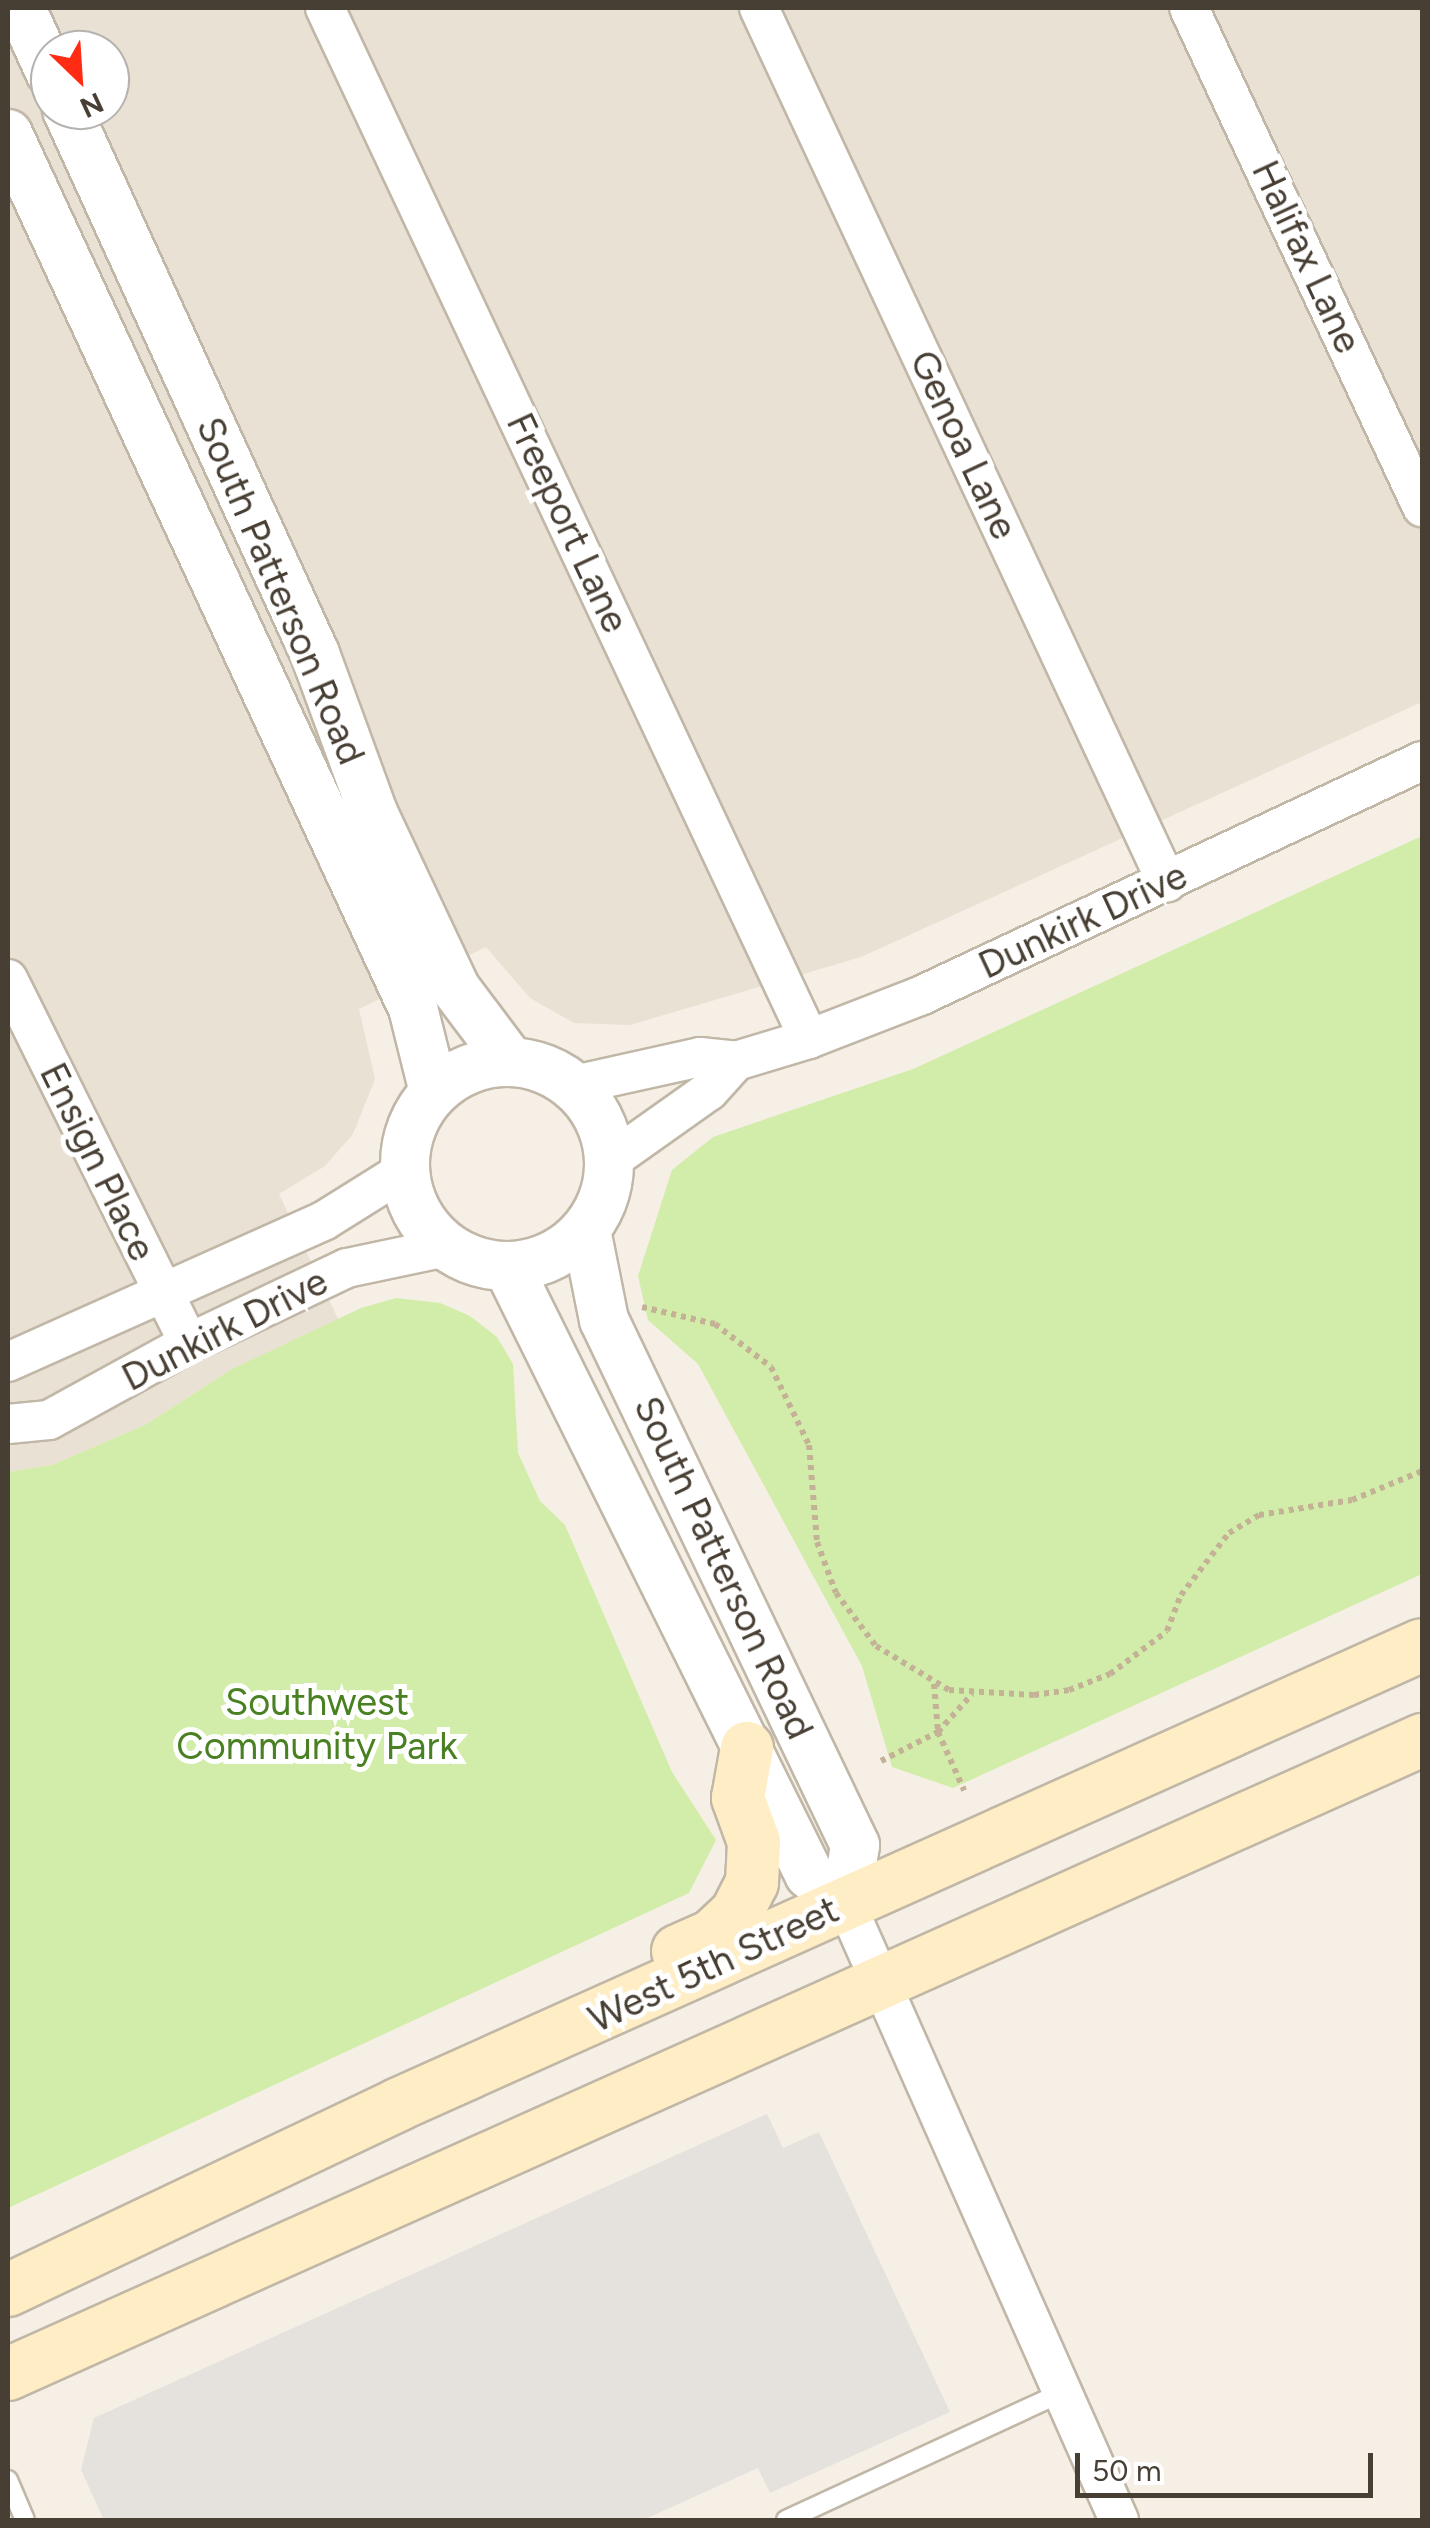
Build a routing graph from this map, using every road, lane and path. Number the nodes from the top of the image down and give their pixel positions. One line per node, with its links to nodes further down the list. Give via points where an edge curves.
1 (325, 8): 10 (street, Freeport Lane)
2 (758, 8): 8 (street, Genoa Lane)
3 (1189, 8): 6 (street, Halifax Lane)
4 (77, 130): 11 (street, South Patterson Road, via 315,654 382,833 456,989)
5 (8, 134): 14 (street, South Patterson Road, via 413,1008)
6 (1422, 508)
7 (1422, 762): 8 (street, Dunkirk Drive)
8 (1167, 883): 10 (street, Dunkirk Drive)
9 (8, 979): 20 (street, Ensign Place)
10 (809, 1039): 12 (street, Dunkirk Drive)
11 (510, 1061): 13 (street, via 544,1068); 14 (street, via 469,1070)
12 (736, 1061): 13 (street, Dunkirk Drive, via 700,1058); 15 (street, Dunkirk Drive, via 709,1091)
13 (574, 1085): 15 (street, via 605,1132)
14 (434, 1092): 16 (street, via 417,1114)
15 (610, 1161): 17 (street, via 604,1198)
16 (405, 1170): 18 (street, via 410,1200); 20 (street, Dunkirk Drive, via 325,1220)
17 (586, 1230): 19 (street, via 550,1256); 34 (street, South Patterson Road, via 604,1320 855,1846)
18 (447, 1247): 19 (street, via 476,1262); 22 (street, Dunkirk Drive, via 347,1268)
19 (508, 1266): 31 (street, South Patterson Road)
20 (160, 1292): 22 (street, Ensign Place); 23 (street, Dunkirk Drive)
21 (632, 1310): 27 (path, via 660,1307 715,1324 770,1368 809,1445 817,1542 836,1593 876,1646)
22 (189, 1342): 24 (street, Dunkirk Drive, via 49,1420)
23 (8, 1362)
24 (8, 1424)
25 (1422, 1471): 28 (path, via 1352,1500 1260,1514 1229,1533 1180,1595 1167,1631 1110,1674 1069,1690)
26 (1422, 1645): 34 (main road, West 5th Street)
27 (934, 1684): 28 (path); 29 (path)
28 (972, 1694): 29 (path)
29 (938, 1732): 32 (path); 33 (path)
30 (1422, 1740): 35 (main road)
31 (747, 1748): 34 (street, South Patterson Road, via 809,1874); 36 (main road, via 738,1798 754,1842 752,1883 736,1914 712,1936 660,1960)
32 (881, 1761)
33 (964, 1790)
34 (846, 1904): 35 (street, South Patterson Road); 36 (main road, West 5th Street)
35 (880, 1987): 38 (main road); 39 (street, South Patterson Road)
36 (632, 2003): 37 (main road, West 5th Street)
37 (8, 2290)
38 (8, 2374)
39 (1063, 2392): 42 (lane); 43 (street, South Patterson Road)
40 (8, 2480): 41 (lane)
41 (25, 2520)
42 (786, 2520)
43 (1120, 2520)

